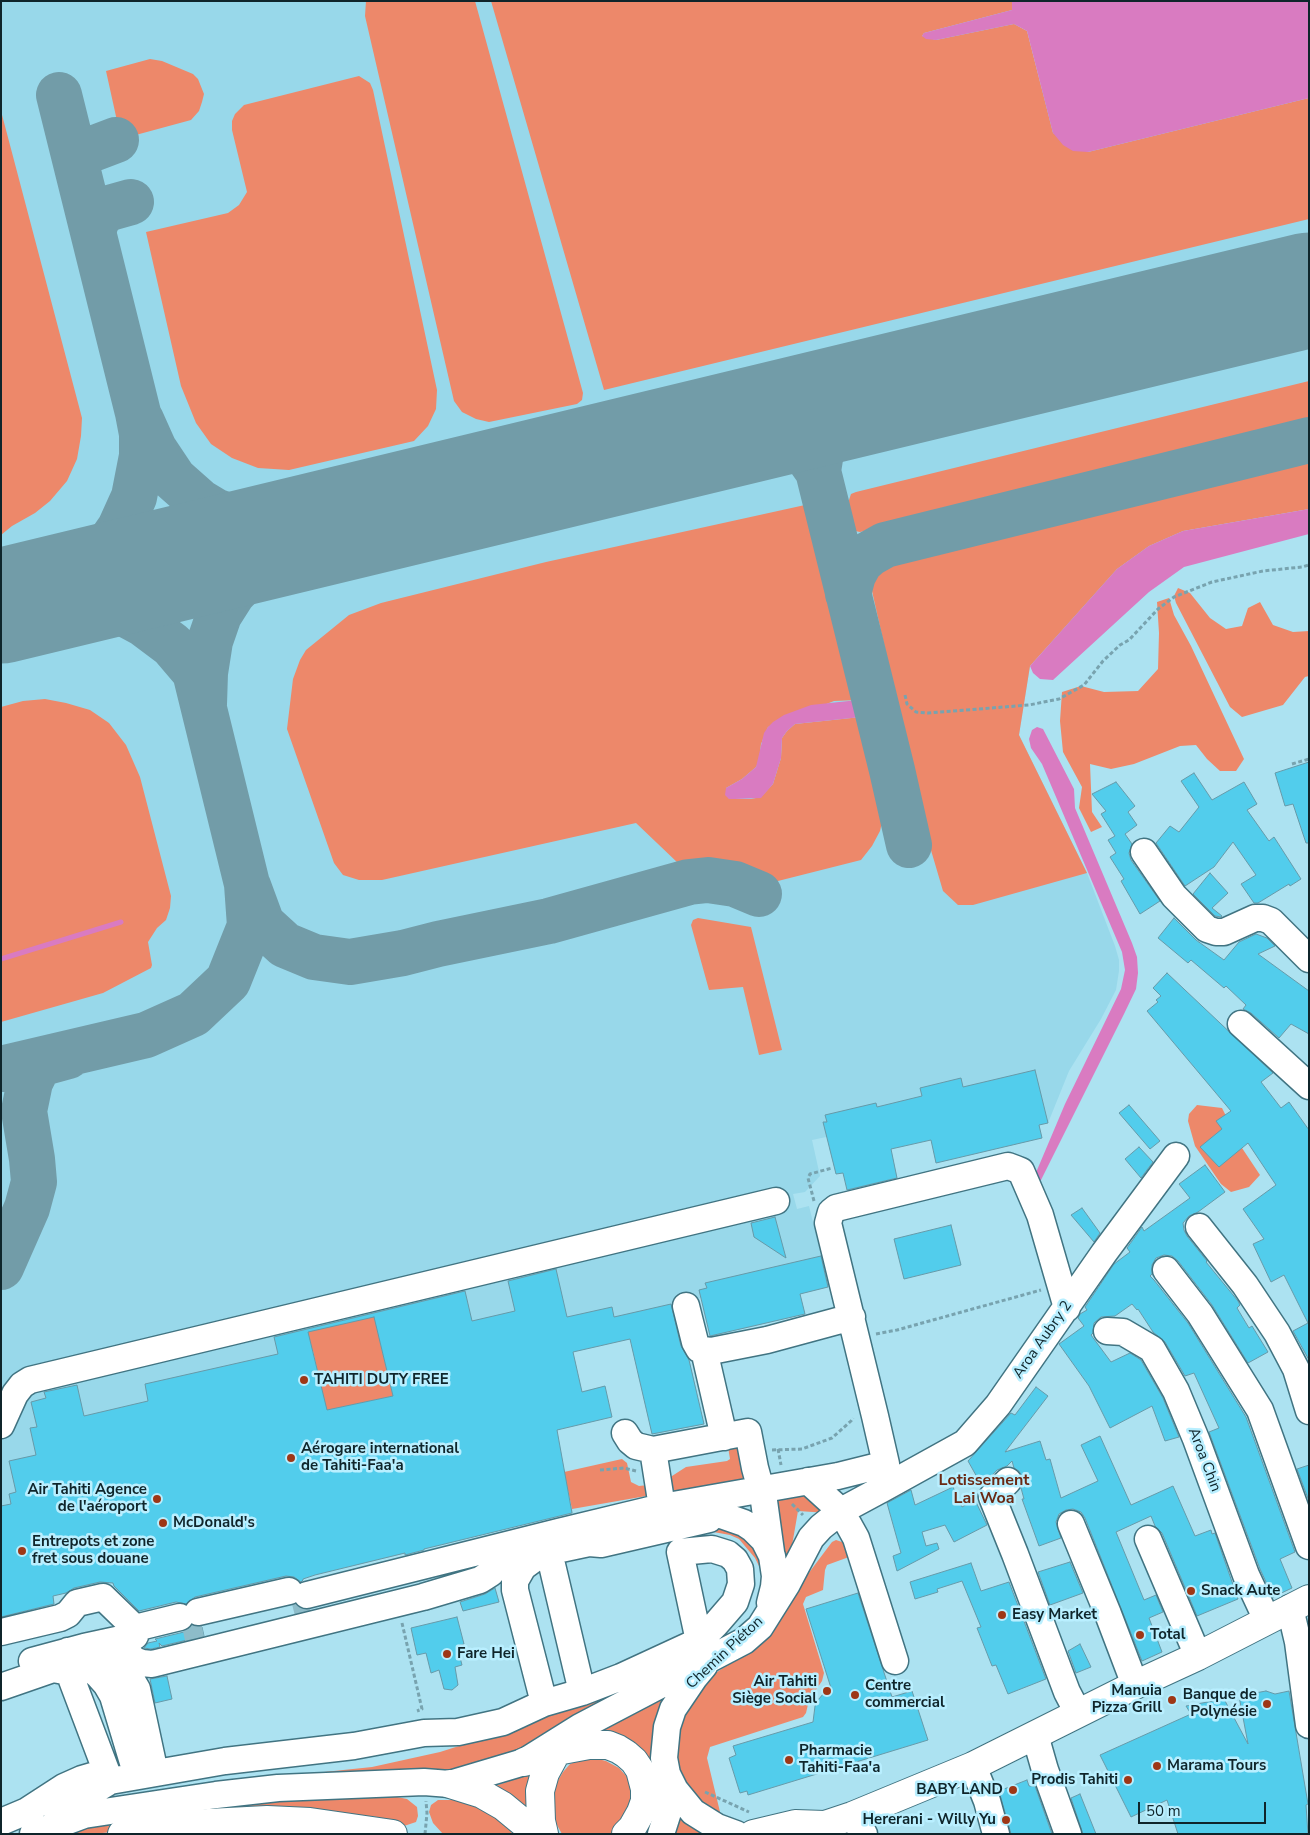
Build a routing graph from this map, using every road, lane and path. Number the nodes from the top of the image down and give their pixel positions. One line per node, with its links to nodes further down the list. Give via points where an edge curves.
1 (1309, 565): 2 (path, via 1264,571 1199,586 1174,596 1103,661 1084,685 1059,699 1042,704 928,713 916,712 907,704)
2 (905, 695)
3 (1309, 759): 4 (path)
4 (1292, 764)
5 (1144, 852): 6 (street, via 1174,896 1208,929 1224,932 1255,918 1263,918 1271,921)
6 (1309, 959)
7 (1241, 1024): 8 (street)
8 (1304, 1094)
9 (1176, 1156): 15 (street, Aroa Aubry 2, via 1104,1253)
10 (832, 1168): 12 (path, via 810,1174 808,1178)
11 (776, 1202): 22 (street, via 30,1380 22,1384 15,1394)
12 (815, 1207)
13 (1200, 1227): 20 (street, via 1277,1333 1296,1369)
14 (1166, 1270): 38 (street, via 1200,1314 1260,1410)
15 (1064, 1296): 17 (path, via 897,1330); 17 (street, via 1032,1194 1021,1171 1008,1166 843,1206 831,1212 828,1223); 31 (street, Aroa Aubry 2, via 998,1404 965,1443)
16 (686, 1306): 19 (street, via 695,1342)
17 (854, 1327): 19 (street); 21 (street)
18 (1107, 1331): 43 (street, Aroa Chin, via 1123,1332 1152,1349 1176,1391 1196,1438 1246,1574)
19 (704, 1350): 24 (street)
20 (1309, 1411)
21 (865, 1415): 26 (street); 28 (path, via 851,1421 832,1438 802,1449 760,1451); 29 (street, via 871,1432 860,1454)
22 (1, 1425)
23 (625, 1433): 25 (street, via 630,1442)
24 (736, 1434): 25 (street); 28 (street)
25 (654, 1460): 27 (path, via 642,1472 624,1468); 32 (street)
26 (886, 1464): 29 (street); 31 (street)
27 (600, 1470)
28 (758, 1479): 29 (street); 32 (street); 41 (street, via 768,1520)
29 (808, 1481): 33 (street)
30 (1008, 1481): 58 (street, via 992,1497)
31 (880, 1490): 33 (street, Aroa Aubry 2)
32 (656, 1509): 34 (street); 37 (street); 42 (street, via 620,1506)
33 (841, 1511): 46 (street, Aroa Aubry 2, via 811,1538); 51 (street, via 856,1538)
34 (714, 1514): 39 (street, via 600,1535 589,1543); 41 (street, via 753,1529 764,1540)
35 (1071, 1524): 53 (street)
36 (1148, 1539): 50 (street)
37 (524, 1541): 40 (street); 42 (street)
38 (1309, 1546)
39 (550, 1552): 55 (street); 56 (street, via 542,1553 522,1567 515,1590)
40 (500, 1555): 42 (street); 48 (street, via 496,1567 480,1580 152,1664)
41 (772, 1556): 46 (street, via 774,1587)
42 (299, 1596): 45 (street)
43 (1289, 1609): 50 (main road); 59 (street, Aroa Chin, via 1298,1642)
44 (401, 1619): 57 (path, via 422,1709)
45 (191, 1622): 47 (street, via 135,1628 103,1597 77,1603 60,1618); 48 (street)
46 (760, 1627): 49 (street, via 744,1641)
47 (1, 1632)
48 (99, 1646): 52 (street); 66 (street, via 127,1672 137,1690)
49 (704, 1650): 55 (street); 60 (street, via 698,1664); 65 (street, via 694,1678 673,1709 667,1727 664,1758)
50 (1198, 1656): 53 (main road)
51 (896, 1661)
52 (1, 1669)
53 (1134, 1685): 58 (main road)
54 (1, 1688): 67 (street, via 53,1669 64,1670 70,1675)
55 (582, 1692): 56 (street)
56 (544, 1703): 66 (street, via 503,1722 458,1732 424,1733)
57 (413, 1713)
58 (1078, 1713): 61 (main road)
59 (1309, 1725)
60 (580, 1727): 62 (main road); 63 (street)
61 (1035, 1734): 64 (main road); 82 (street)
62 (557, 1751): 63 (main road); 78 (main road, via 540,1791); 79 (main road, via 600,1744 618,1749 634,1761 643,1778 645,1801 637,1820)
63 (524, 1762): 68 (street)
64 (973, 1766): 71 (main road); 81 (street)
65 (668, 1774): 72 (street, via 675,1790 693,1812 717,1827); 80 (street, via 669,1809)
66 (146, 1775): 67 (street)
67 (108, 1776): 70 (street, via 82,1779); 74 (street, via 90,1794 61,1810)
68 (450, 1784): 74 (street, via 424,1782 278,1788 216,1795 84,1815); 77 (main road, via 482,1794 503,1806)
69 (704, 1792): 72 (path, via 747,1810)
70 (1, 1822)
71 (858, 1825): 73 (main road)
72 (747, 1828): 73 (main road, via 795,1824)
73 (815, 1829)
74 (33, 1833)
75 (122, 1834): 76 (main road, via 128,1830 268,1820 310,1822)
76 (393, 1834)
77 (537, 1834)
78 (544, 1834)
79 (626, 1834)
80 (661, 1834)
81 (996, 1834)
82 (1068, 1834)

